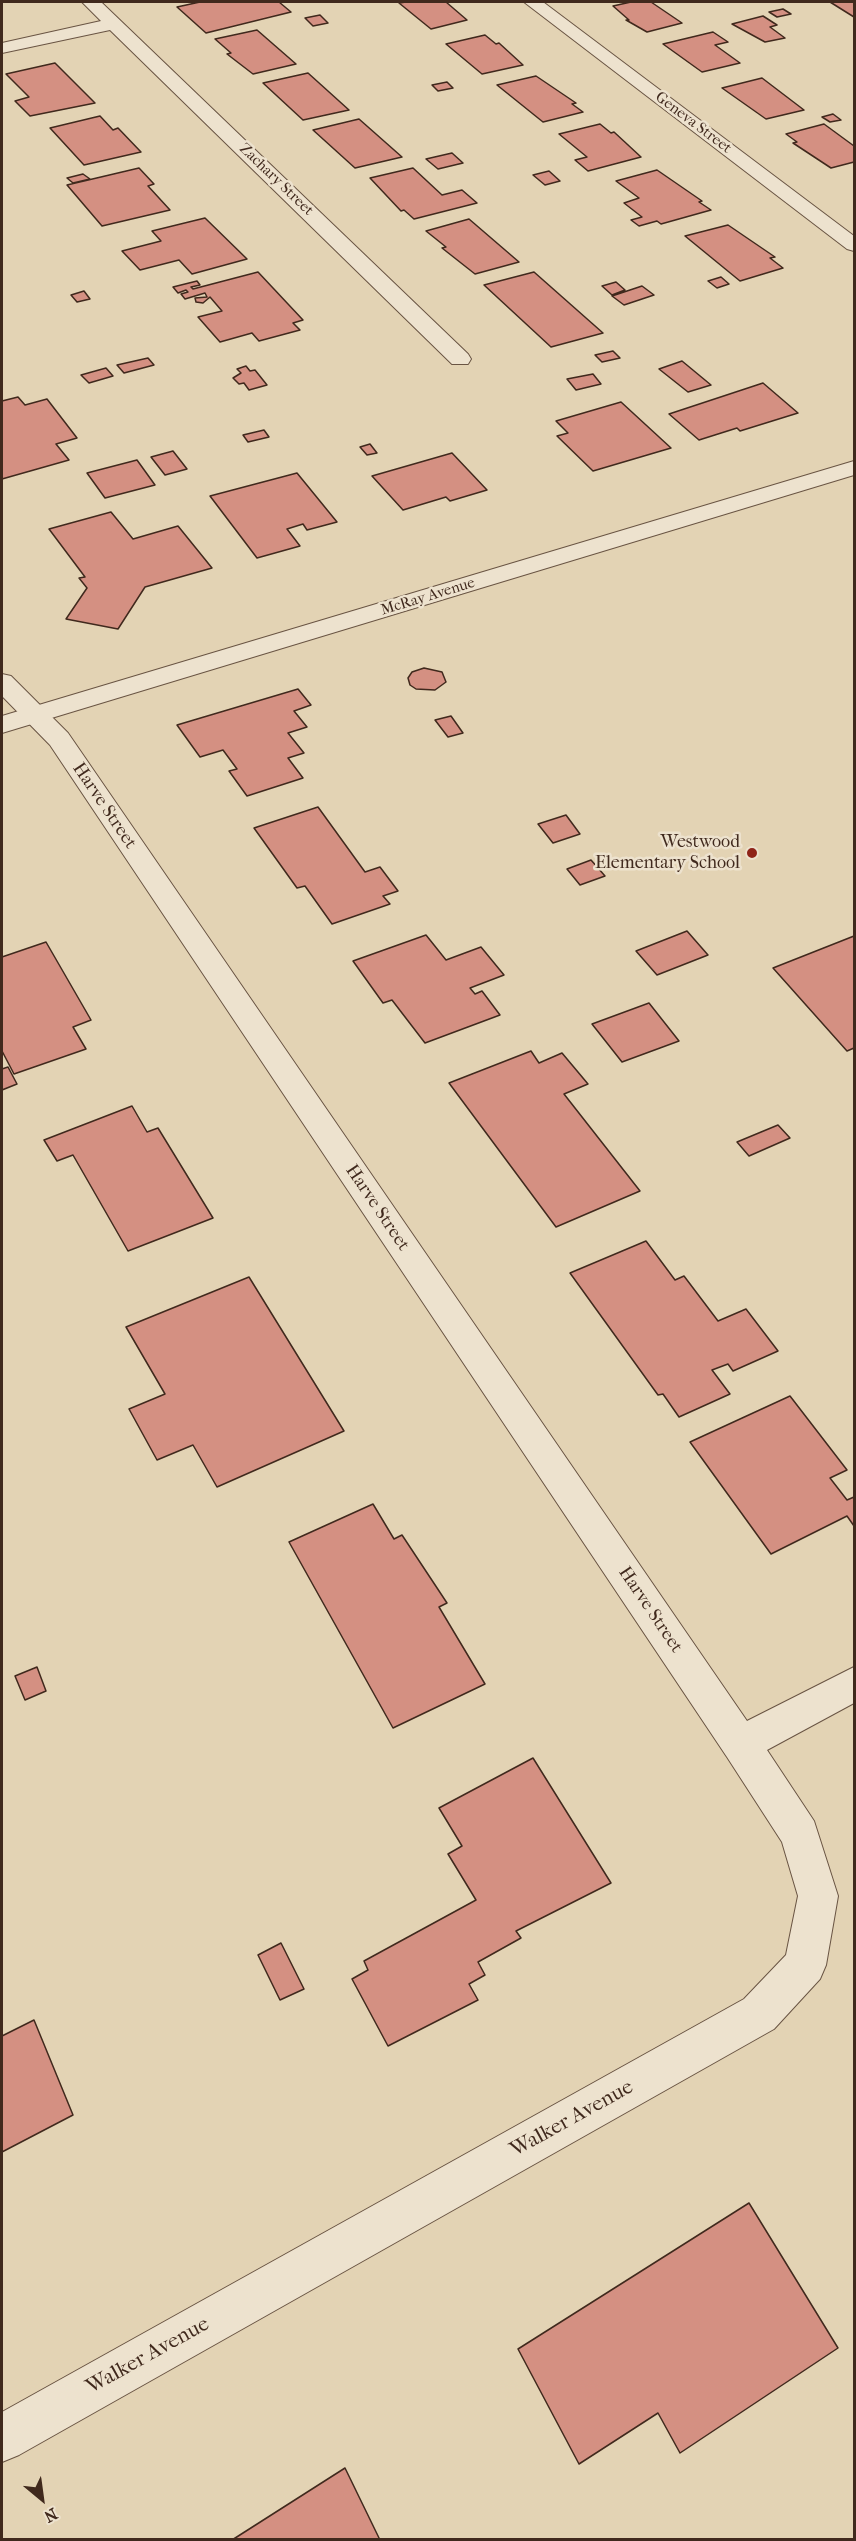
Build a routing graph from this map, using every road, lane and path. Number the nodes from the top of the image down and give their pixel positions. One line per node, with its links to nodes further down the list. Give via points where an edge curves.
1 (532, 2): 5 (street, Geneva Street)
2 (99, 3): 3 (street, Zachary Street)
3 (114, 24): 4 (street); 6 (street, Zachary Street)
4 (2, 48)
5 (855, 245)
6 (460, 358)
7 (855, 468): 9 (street, McRay Avenue)
8 (2, 682): 9 (street, Harve Street)
9 (34, 716): 10 (street, McRay Avenue); 12 (street, Harve Street, via 58,739)
10 (2, 725)
11 (855, 1684): 12 (street)
12 (741, 1744): 13 (street, Walker Avenue, via 800,1834 818,1896 806,1965 759,2014)
13 (2, 2438)

